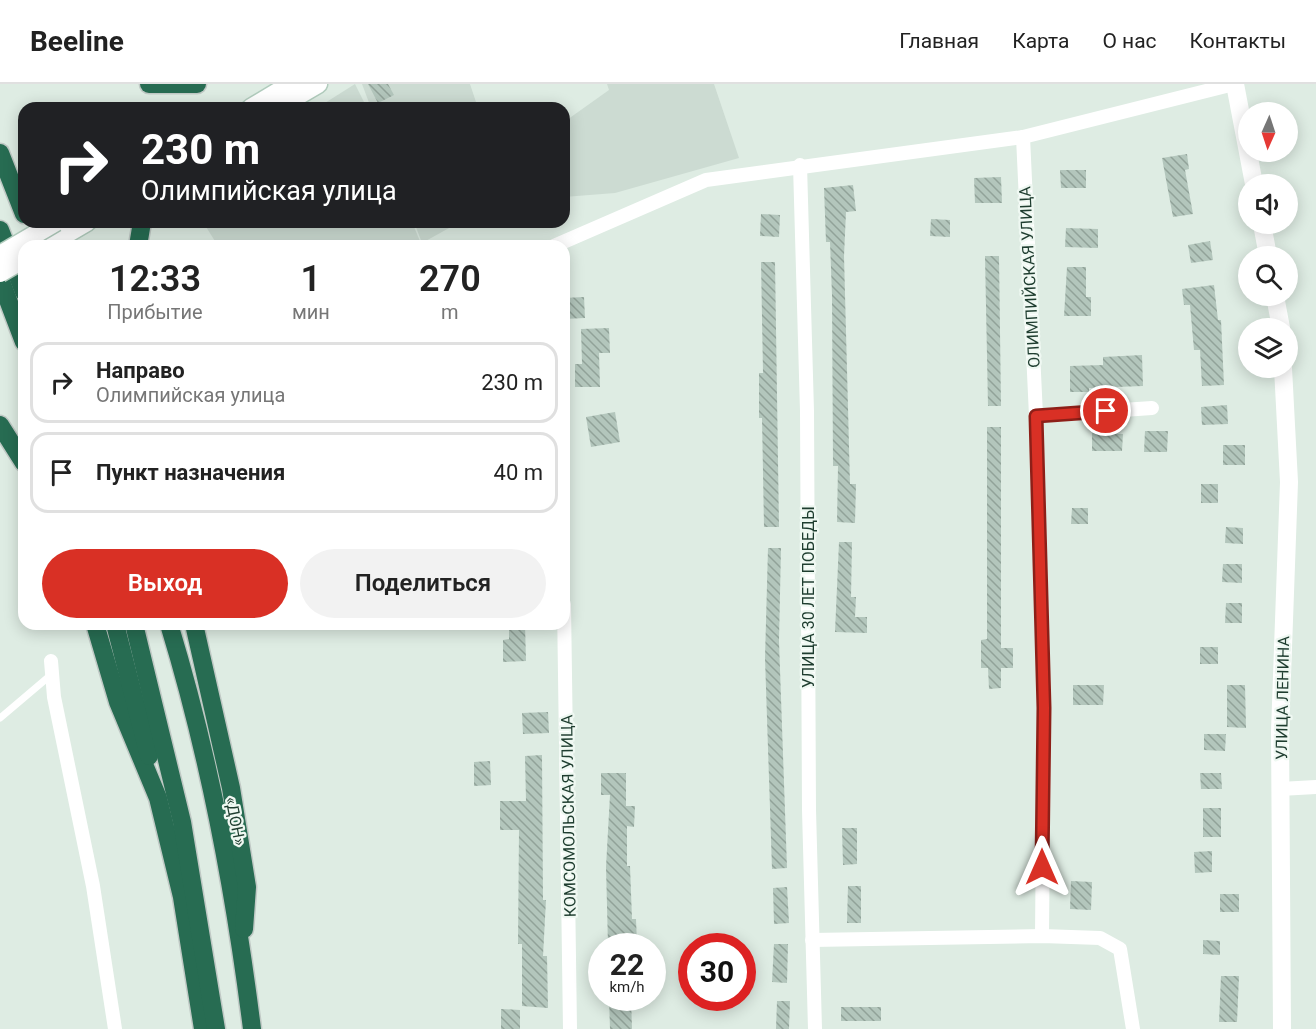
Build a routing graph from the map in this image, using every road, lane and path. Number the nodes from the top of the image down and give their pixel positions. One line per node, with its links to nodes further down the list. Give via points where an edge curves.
1 (149, 84): 2 (highway)
2 (197, 84)
3 (291, 84): 6 (street)
4 (318, 84): 7 (street)
5 (1234, 84): 8 (street); 11 (street)
6 (261, 102)
7 (287, 102)
8 (1023, 137): 10 (street); 28 (street, ОЛИМПИЙСКАЯ УЛИЦА)
9 (0, 153): 12 (highway)
10 (800, 165): 18 (street, via 706,180); 43 (street, УЛИЦА 30 ЛЕТ ПОБЕДЫ, via 807,411)
11 (1252, 174)
12 (18, 199)
13 (46, 228): 16 (street, bridge)
14 (77, 228): 17 (street)
15 (0, 230): 23 (highway)
16 (25, 240)
17 (56, 240)
18 (568, 240)
19 (18, 244): 20 (street, bridge)
20 (0, 255)
21 (18, 262): 22 (street, bridge)
22 (0, 273)
23 (18, 276)
24 (0, 279): 25 (highway)
25 (18, 326)
26 (1284, 378): 40 (street, УЛИЦА ЛЕНИНА, via 1289,482)
27 (1152, 408): 28 (street)
28 (1036, 416): 42 (street, ОЛИМПИЙСКАЯ УЛИЦА, via 1044,708)
29 (0, 425): 30 (highway)
30 (18, 454)
31 (97, 630): 41 (highway, via 118,702)
32 (116, 630): 41 (highway)
33 (136, 630): 47 (highway, via 184,832)
34 (171, 630): 44 (highway, «ДОН», via 205,765)
35 (195, 630): 44 (highway, via 231,788 247,887)
36 (564, 630): 49 (street, КОМСОМОЛЬСКАЯ УЛИЦА)
37 (52, 668): 38 (lane); 45 (street, via 54,697 93,886)
38 (0, 718)
39 (1316, 787): 40 (street)
40 (1280, 789): 52 (street, УЛИЦА ЛЕНИНА)
41 (158, 798): 46 (highway, via 182,897)
42 (1042, 936): 43 (street); 51 (street, via 1100,938 1120,949)
43 (812, 940): 50 (street, УЛИЦА 30 ЛЕТ ПОБЕДЫ)
44 (243, 958): 48 (highway, «ДОН»)
45 (115, 1029)
46 (203, 1029)
47 (216, 1029)
48 (252, 1029)
49 (570, 1029)
50 (815, 1029)
51 (1132, 1029)
52 (1282, 1029)

